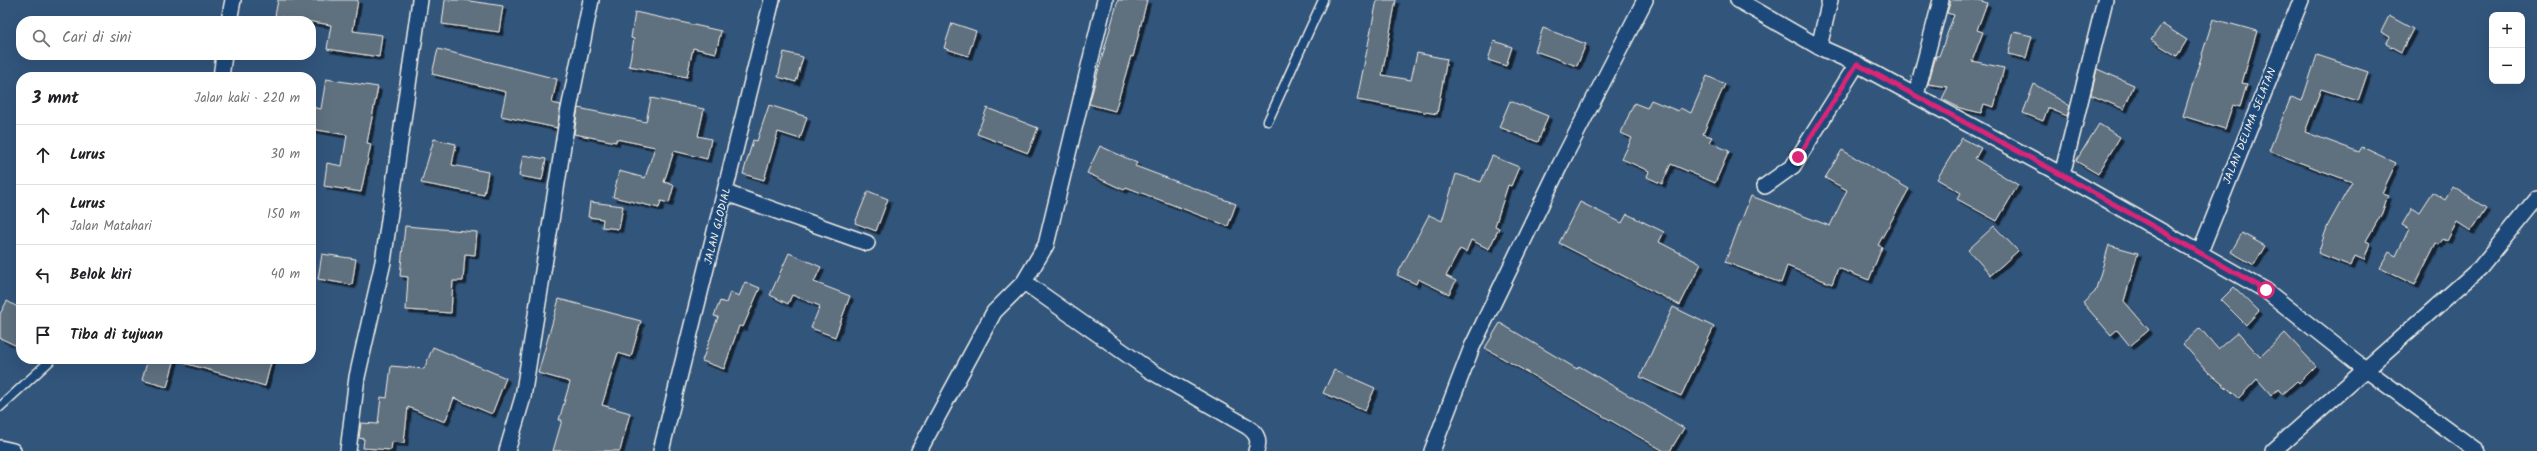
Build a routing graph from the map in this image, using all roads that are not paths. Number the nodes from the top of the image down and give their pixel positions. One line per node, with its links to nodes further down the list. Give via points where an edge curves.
1 (232, 0): 13 (street)
2 (420, 0): 32 (street, via 383,262 357,378)
3 (591, 0): 33 (street, via 568,114 523,398)
4 (772, 0): 22 (street, JALAN GLODIAL)
5 (1105, 0): 26 (street, via 1046,245)
6 (1323, 0): 19 (lane)
7 (1645, 0): 37 (street, via 1560,165 1476,340)
8 (1738, 0): 14 (street)
9 (1830, 0): 14 (street)
10 (1941, 0): 18 (street)
11 (2106, 0): 20 (street)
12 (2301, 0): 25 (street, JALAN DELIMA SELATAN)
13 (230, 16)
14 (1819, 47): 16 (street)
15 (223, 60): 17 (street)
16 (1857, 64): 18 (street); 21 (street, via 1793,166)
17 (222, 72)
18 (1916, 95): 20 (street)
19 (1268, 121)
20 (2062, 175): 25 (street)
21 (1765, 186)
22 (726, 193): 24 (street); 34 (street, JALAN GLODIAL)
23 (2537, 198): 28 (street, via 2480,268)
24 (867, 243)
25 (2200, 252): 28 (street, via 2266,290)
26 (1024, 282): 35 (street, via 994,312); 36 (street, via 1149,370 1248,427 1257,434)
27 (47, 364): 29 (lane)
28 (2365, 369): 38 (street); 39 (street)
29 (0, 407)
30 (0, 448): 31 (street)
31 (13, 451)
32 (348, 451)
33 (507, 451)
34 (661, 451)
35 (919, 451)
36 (1256, 451)
37 (1432, 451)
38 (2273, 451)
39 (2477, 451)

